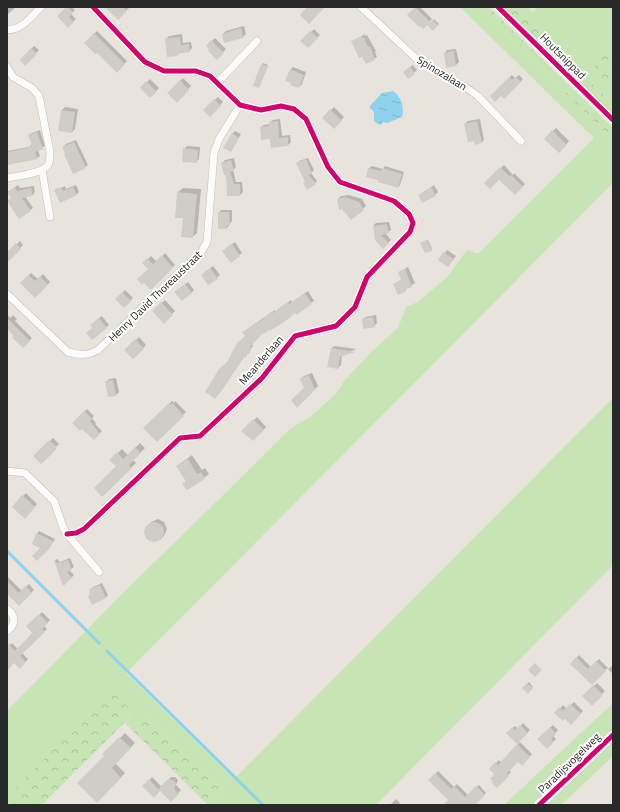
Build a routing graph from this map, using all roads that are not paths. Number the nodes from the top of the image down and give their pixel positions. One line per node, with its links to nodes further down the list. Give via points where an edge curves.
1 (41, 7): 4 (street, via 21,27)
2 (93, 7): 7 (street, via 145,62 164,71 196,71)
3 (361, 7): 9 (street, Spinozalaan, via 420,62 478,96)
4 (7, 30)
5 (258, 41): 7 (street)
6 (7, 67): 10 (street, via 13,77 32,88 39,96 50,152 48,166)
7 (218, 82): 8 (street)
8 (240, 105): 13 (street, Henry David Thoreaustraat, via 219,139 214,153 207,242 202,251 98,350 79,355 68,352); 15 (street, Meanderlaan, via 261,110 281,106 294,109 306,119 328,167 340,182 394,201 409,214 413,223 410,232 367,277 355,307 336,326 295,336 262,378 200,436 180,438 84,529)
9 (521, 141)
10 (42, 170): 11 (street); 12 (street)
11 (7, 178)
12 (50, 217)
13 (7, 294)
14 (7, 471): 15 (street, via 25,473 54,501)
15 (67, 534): 16 (street)
16 (99, 572)
17 (7, 609): 18 (street, via 14,620 12,627)
18 (7, 631)
19 (613, 734): 20 (street, Paradijsvogelweg)
20 (540, 805)

